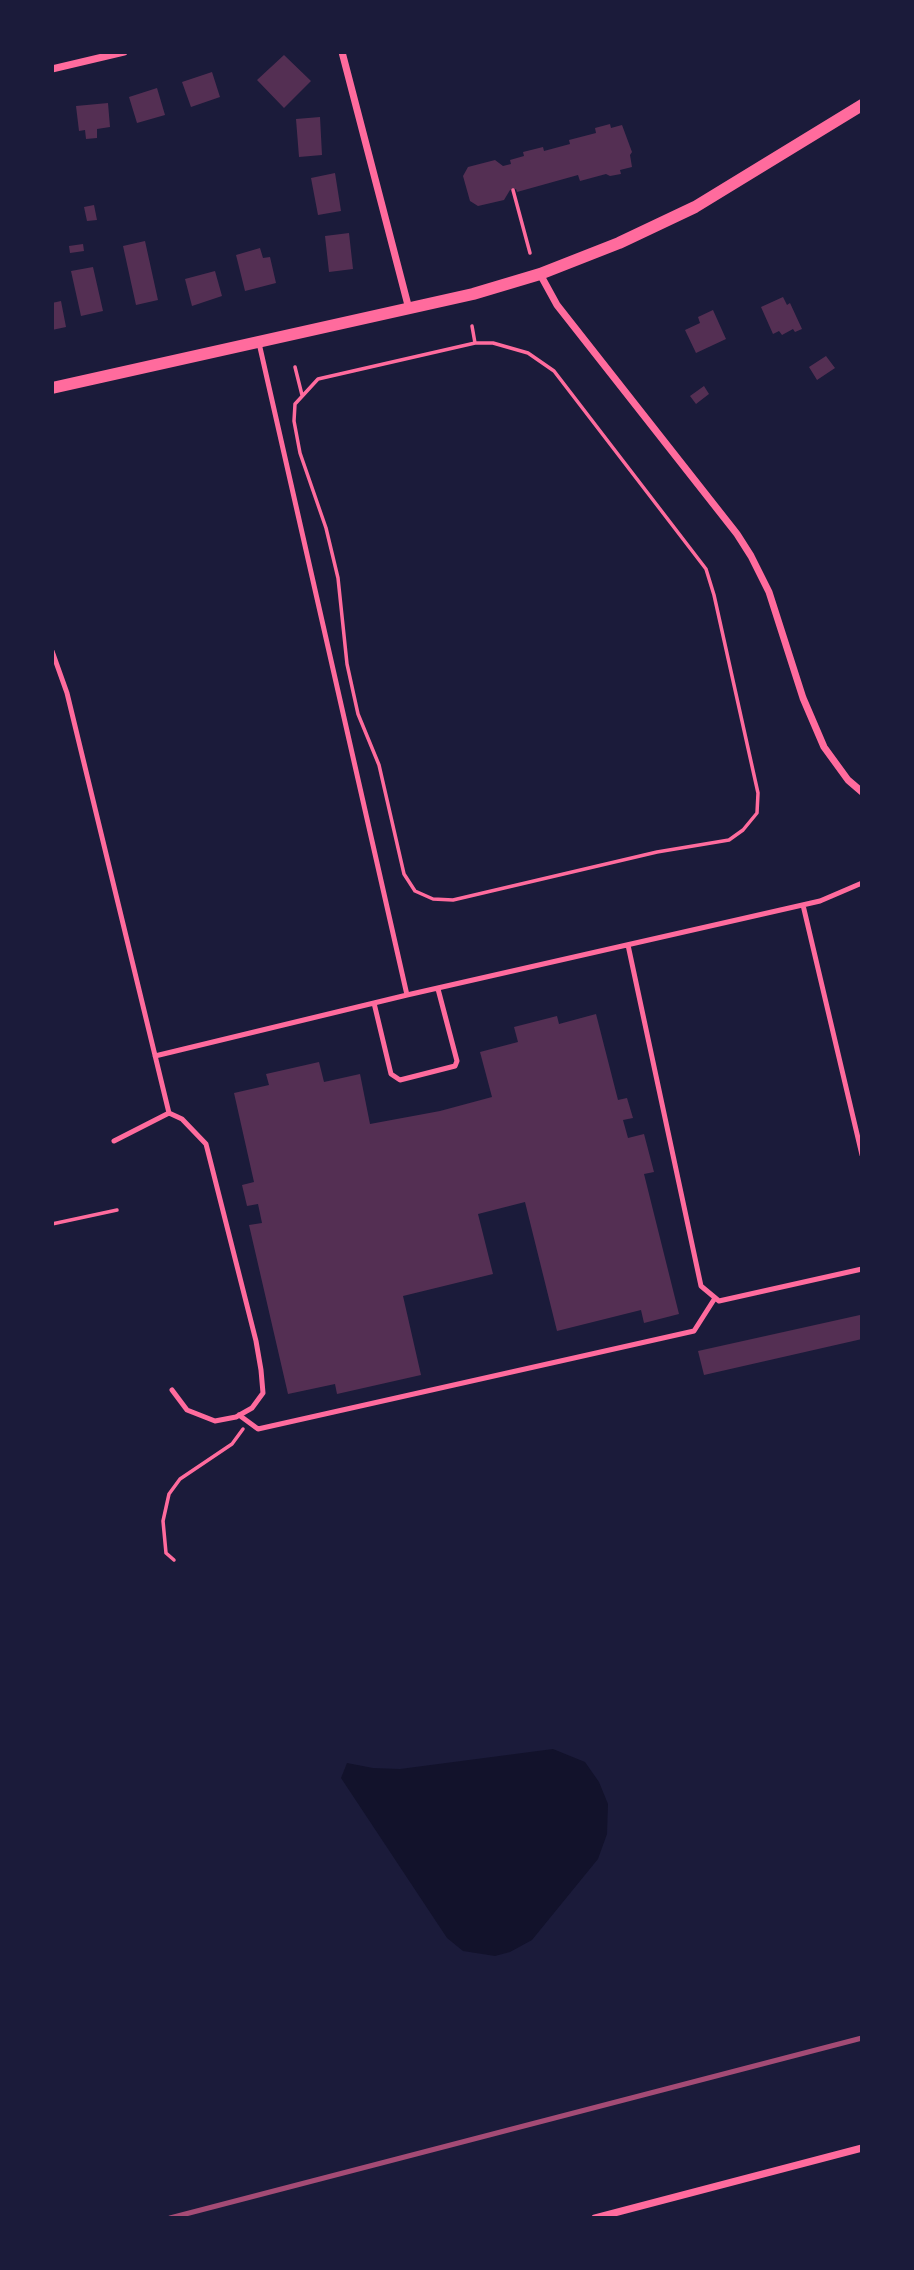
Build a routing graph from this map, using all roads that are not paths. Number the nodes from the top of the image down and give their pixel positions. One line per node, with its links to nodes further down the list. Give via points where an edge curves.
1 (124, 52): 3 (street)
2 (342, 52): 6 (street)
3 (52, 69)
4 (862, 105): 5 (street, via 695,207)
5 (540, 274): 6 (street); 10 (street, via 556,305 751,556 769,592 824,747)
6 (409, 309): 7 (street)
7 (259, 342): 8 (street); 15 (lane)
8 (52, 388)
9 (52, 651): 17 (lane, via 67,692)
10 (862, 792)
11 (862, 883): 12 (lane)
12 (803, 905): 13 (lane); 20 (lane)
13 (628, 945): 14 (lane); 22 (lane, via 701,1286)
14 (438, 989): 15 (lane); 16 (lane, via 457,1062 400,1080 391,1074)
15 (407, 995): 16 (lane)
16 (374, 1003): 17 (lane)
17 (155, 1056): 18 (lane)
18 (169, 1113): 19 (lane); 24 (lane, via 182,1119 206,1144 256,1341 262,1393 252,1408)
19 (114, 1141)
20 (862, 1155)
21 (862, 1269): 22 (lane, via 719,1301)
22 (715, 1298): 24 (lane, via 694,1331 258,1429)
23 (172, 1390): 24 (lane, via 187,1410 215,1421)
24 (239, 1415)
25 (862, 2148): 26 (street)
26 (595, 2217)

